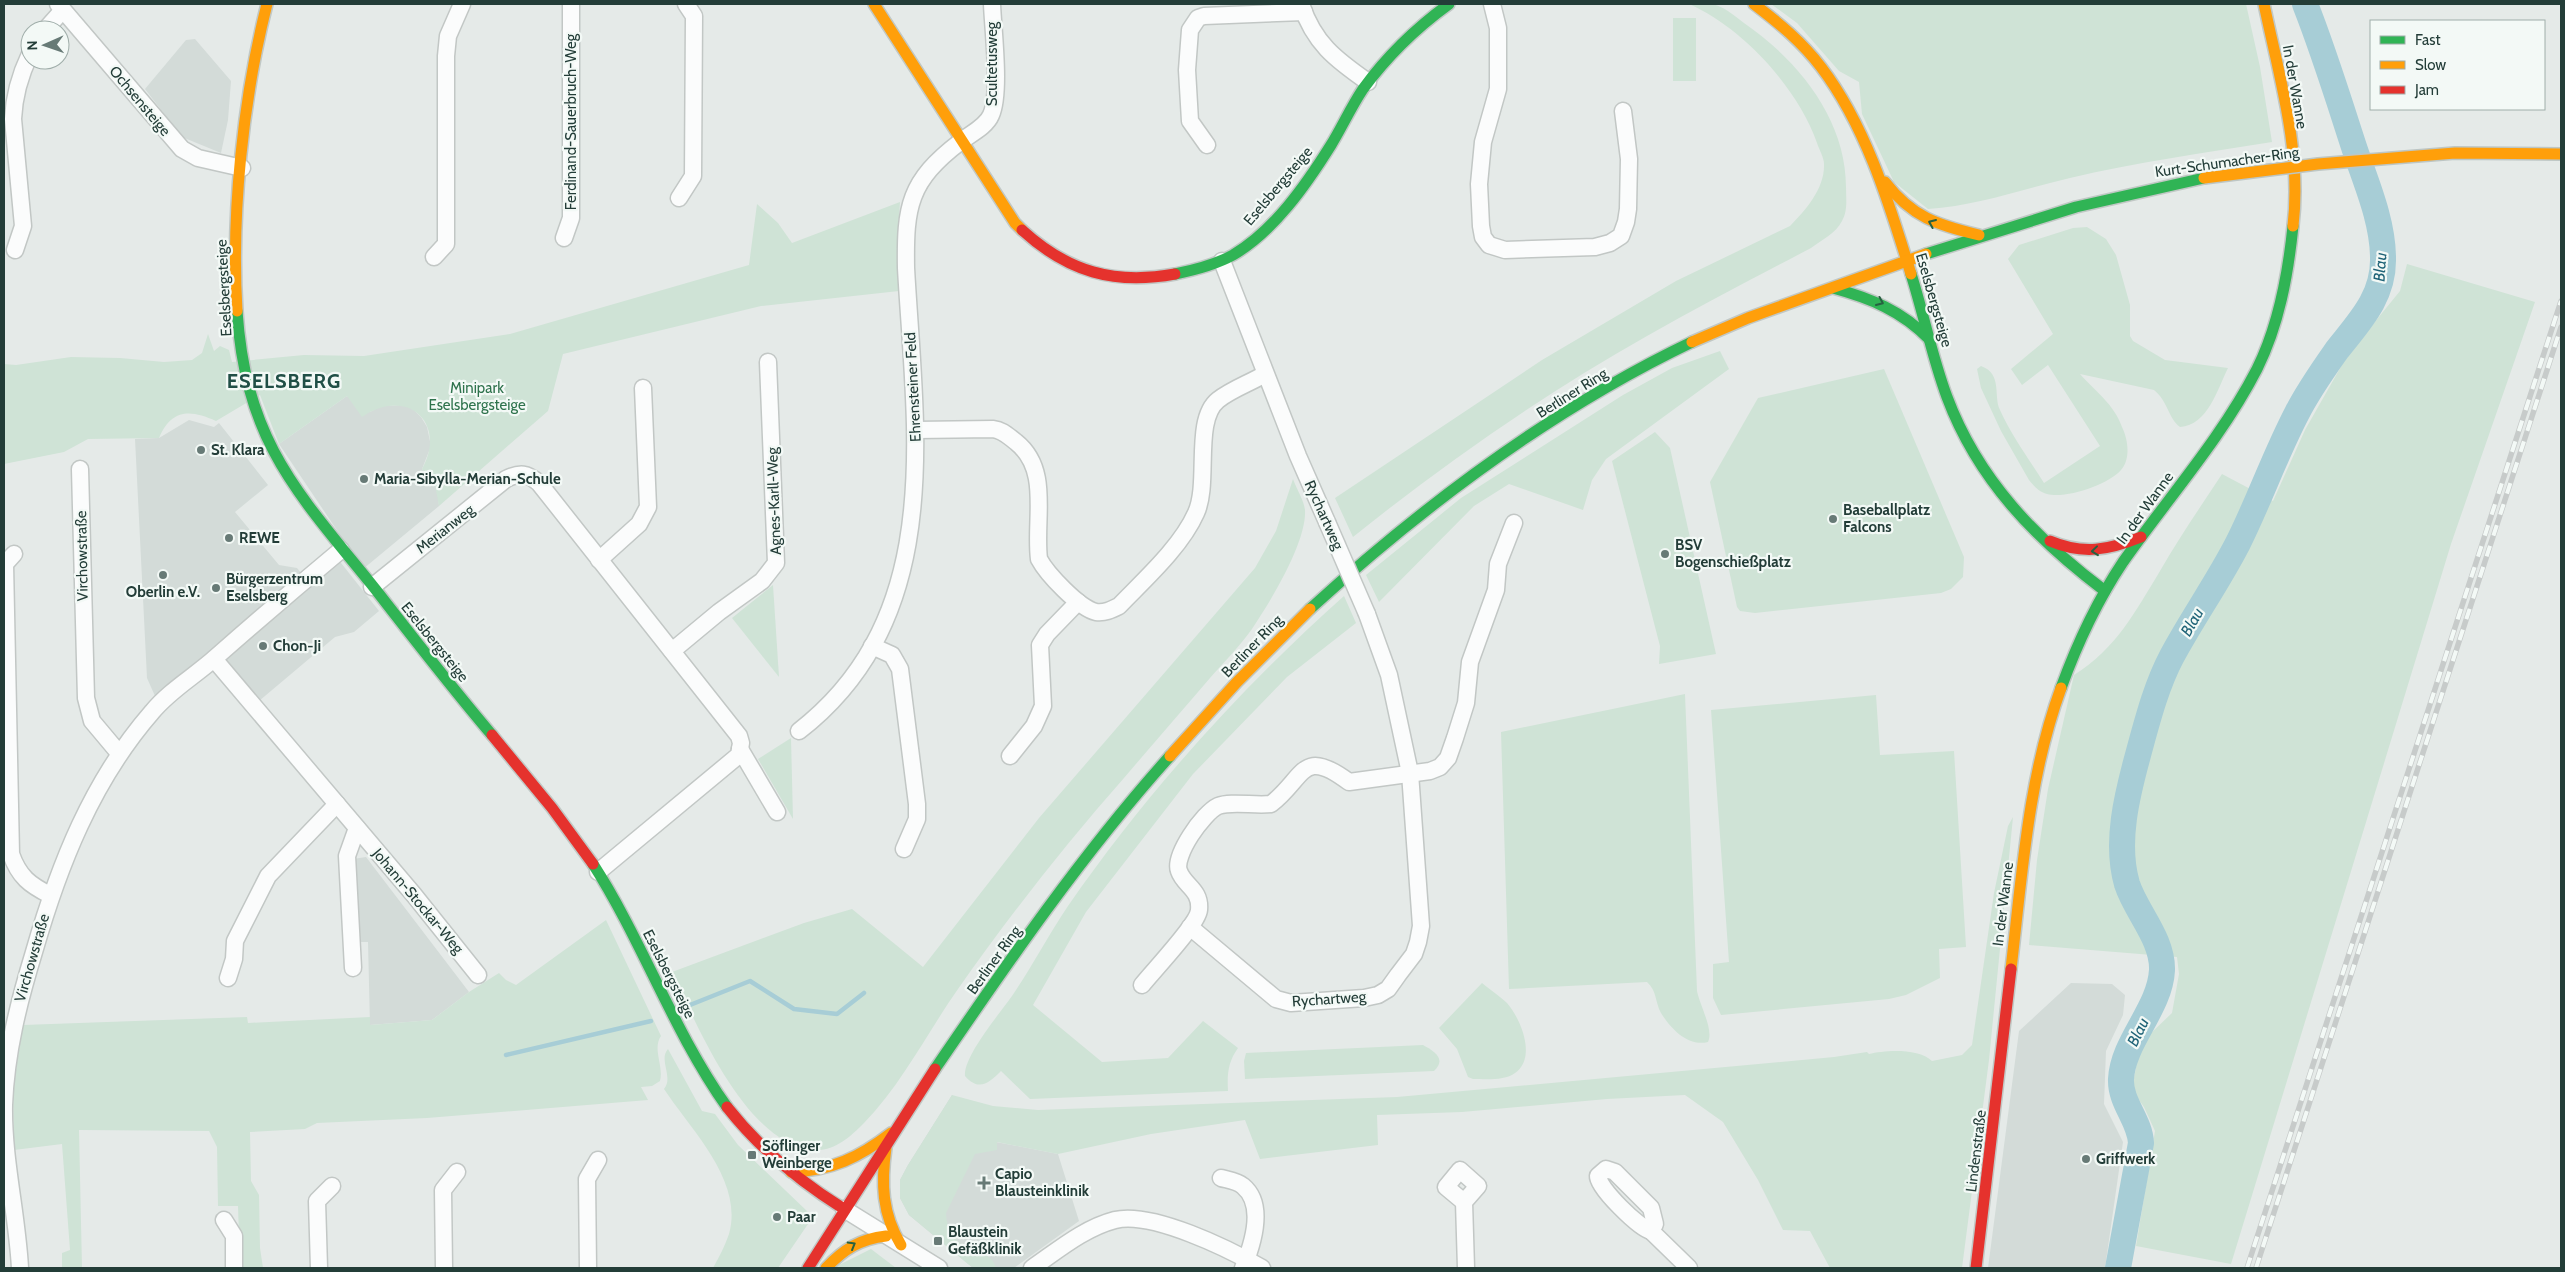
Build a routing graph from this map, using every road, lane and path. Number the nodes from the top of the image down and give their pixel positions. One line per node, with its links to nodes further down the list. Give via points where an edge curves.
1 (267, 4): 21 (street, Eselsbergsteige, via 253,66)
2 (462, 4): 26 (street, via 448,36 446,56 446,244)
3 (571, 4): 24 (street, Ferdinand-Sauerbruch-Weg, via 571,218)
4 (686, 4): 22 (street, via 694,16 693,176)
5 (874, 4): 17 (street, Eselsbergsteige)
6 (992, 4): 17 (street, Scultetusweg, via 994,105 991,116)
7 (1449, 4): 15 (street, Eselsbergsteige, via 1410,35)
8 (1492, 4): 16 (street, via 1498,28 1498,88 1482,142 1479,184 1481,226 1489,245 1506,250 1596,246 1621,236 1628,203 1629,159)
9 (1754, 4): 20 (street, Eselsbergsteige, via 1776,19 1823,69 1844,98)
10 (2264, 4): 38 (street, In der Wanne, via 2292,150 2295,185 2294,218 2283,295 2270,336 2242,396 2220,432)
11 (60, 7): 13 (street); 21 (street, Ochsensteige, via 182,150 198,158)
12 (1302, 8): 15 (street, via 1310,27 1327,51); 18 (street, via 1204,16 1194,24 1187,51 1190,121)
13 (52, 20)
14 (22, 70): 25 (street, via 13,106 23,226)
15 (1368, 82): 28 (street, Eselsbergsteige, via 1324,154 1287,204 1243,249)
16 (1623, 111)
17 (962, 141): 28 (street, Eselsbergsteige, via 1015,223 1038,245 1062,260 1116,278 1146,279 1192,272); 34 (street, Ehrensteiner Feld, via 927,171 911,199 905,247)
18 (1206, 145)
19 (2561, 154): 23 (street, Kurt-Schumacher-Ring, bridge, via 2455,152 2204,178 2128,192)
20 (1872, 159): 23 (street, one-way to 20, via 1944,228 1915,214 1894,194); 27 (street, Eselsbergsteige)
21 (242, 168): 39 (street, Eselsbergsteige, via 235,247 238,320 252,400 283,471)
22 (678, 198)
23 (1979, 235): 27 (street, Kurt-Schumacher-Ring)
24 (564, 238)
25 (15, 250)
26 (434, 257)
27 (1907, 260): 29 (street, Berliner Ring); 30 (street, Eselsbergsteige)
28 (1222, 261): 32 (street, Rychartweg)
29 (1833, 288): 30 (street, one-way to 30, via 1871,298 1890,307 1918,327); 65 (street, Berliner Ring, via 1684,346 1584,403 1494,461 1419,517 1312,607 1202,722 1089,856 947,1050)
30 (1929, 340): 37 (street, Eselsbergsteige, via 1960,428 1988,478)
31 (768, 362): 46 (street, Agnes-Karll-Weg, via 776,563 762,581)
32 (1265, 374): 44 (street, via 1210,408 1201,494 1187,531 1119,606 1108,612 1097,612); 52 (street, Rychartweg, bridge, via 1367,614 1389,675)
33 (643, 388): 41 (street, via 648,507 639,524)
34 (916, 430): 44 (street, via 999,430 1030,455 1036,471 1039,559 1045,570); 45 (street, Ehrensteiner Feld, via 915,483 908,543 893,600)
35 (80, 469): 50 (street, Virchowstraße, via 86,698 92,721)
36 (1514, 523): 52 (street, via 1498,564 1496,590 1470,662 1466,703 1448,758 1440,767)
37 (2029, 529): 38 (street, one-way to 37, via 2118,547 2089,553 2052,542); 43 (street, Eselsbergsteige)
38 (2141, 537): 43 (street, In der Wanne)
39 (341, 550): 42 (street, Eselsbergsteige); 47 (street, Virchowstraße)
40 (14, 554): 58 (street, via 5,564 11,854 22,878)
41 (599, 560): 42 (street, Merianweg, via 539,483 529,475 515,474); 46 (street, Merianweg)
42 (372, 586): 57 (street, Eselsbergsteige, via 526,776)
43 (2105, 591): 64 (street, In der Wanne, via 2070,660 2037,769)
44 (1078, 602): 51 (street, via 1040,645 1043,706 1034,726)
45 (872, 646): 48 (street, Ehrensteiner Feld, via 835,699); 56 (street, via 892,655 900,669 917,804 917,819)
46 (672, 650): 49 (street, Merianweg, via 739,736)
47 (214, 658): 50 (street, Virchowstraße, via 153,710); 53 (street, Johann-Stockar-Weg)
48 (799, 730)
49 (740, 750): 54 (street, Merianweg); 57 (street, via 735,761)
50 (118, 752): 58 (street, Virchowstraße, via 89,803)
51 (1010, 756)
52 (1410, 774): 59 (street, via 1349,782 1332,768 1309,766 1300,771 1270,804 1217,807 1205,817 1178,855 1180,875 1199,899 1199,912); 59 (street, Rychartweg, via 1420,926 1414,954 1388,989 1364,998 1284,1002)
53 (337, 804): 55 (street, Johann-Stockar-Weg); 62 (street, via 268,876 235,941)
54 (777, 812)
55 (357, 828): 60 (street, Johann-Stockar-Weg, via 347,856); 61 (street, Johann-Stockar-Weg)
56 (904, 849)
57 (598, 872): 69 (street, Eselsbergsteige, via 705,1077 741,1126)
58 (50, 895): 79 (street, Virchowstraße, via 26,978 7,1068 4,1105)
59 (1190, 927): 63 (street)
60 (353, 968)
61 (478, 975)
62 (228, 978)
63 (1142, 985)
64 (2004, 1038): 91 (street, Lindenstraße)
65 (896, 1129): 66 (street, Berliner Ring); 69 (street, via 873,1148 840,1166 814,1172)
66 (886, 1144): 73 (street, Berliner Ring); 77 (street, via 882,1176 885,1211 890,1230)
67 (598, 1160): 83 (street, via 586,1179)
68 (457, 1172): 82 (street, via 443,1190)
69 (791, 1172): 73 (street, Eselsbergsteige)
70 (1221, 1178): 78 (street, via 1243,1186 1254,1204 1255,1228)
71 (332, 1186): 81 (street, via 317,1201)
72 (1464, 1202): 89 (street)
73 (844, 1209): 76 (street); 84 (street, Berliner Ring)
74 (224, 1220): 80 (street, via 234,1236)
75 (1651, 1231): 90 (street)
76 (886, 1236): 77 (street); 85 (street, one-way to 76, via 849,1246 861,1240)
77 (901, 1244): 86 (street)
78 (1245, 1264): 87 (street, via 1161,1224 1144,1218 1129,1218 1088,1230); 88 (street)
79 (20, 1268)
80 (234, 1268)
81 (319, 1268)
82 (444, 1268)
83 (588, 1268)
84 (808, 1268)
85 (826, 1268)
86 (939, 1268)
87 (1032, 1268)
88 (1262, 1268)
89 (1466, 1268)
90 (1689, 1268)
91 (1976, 1268)

